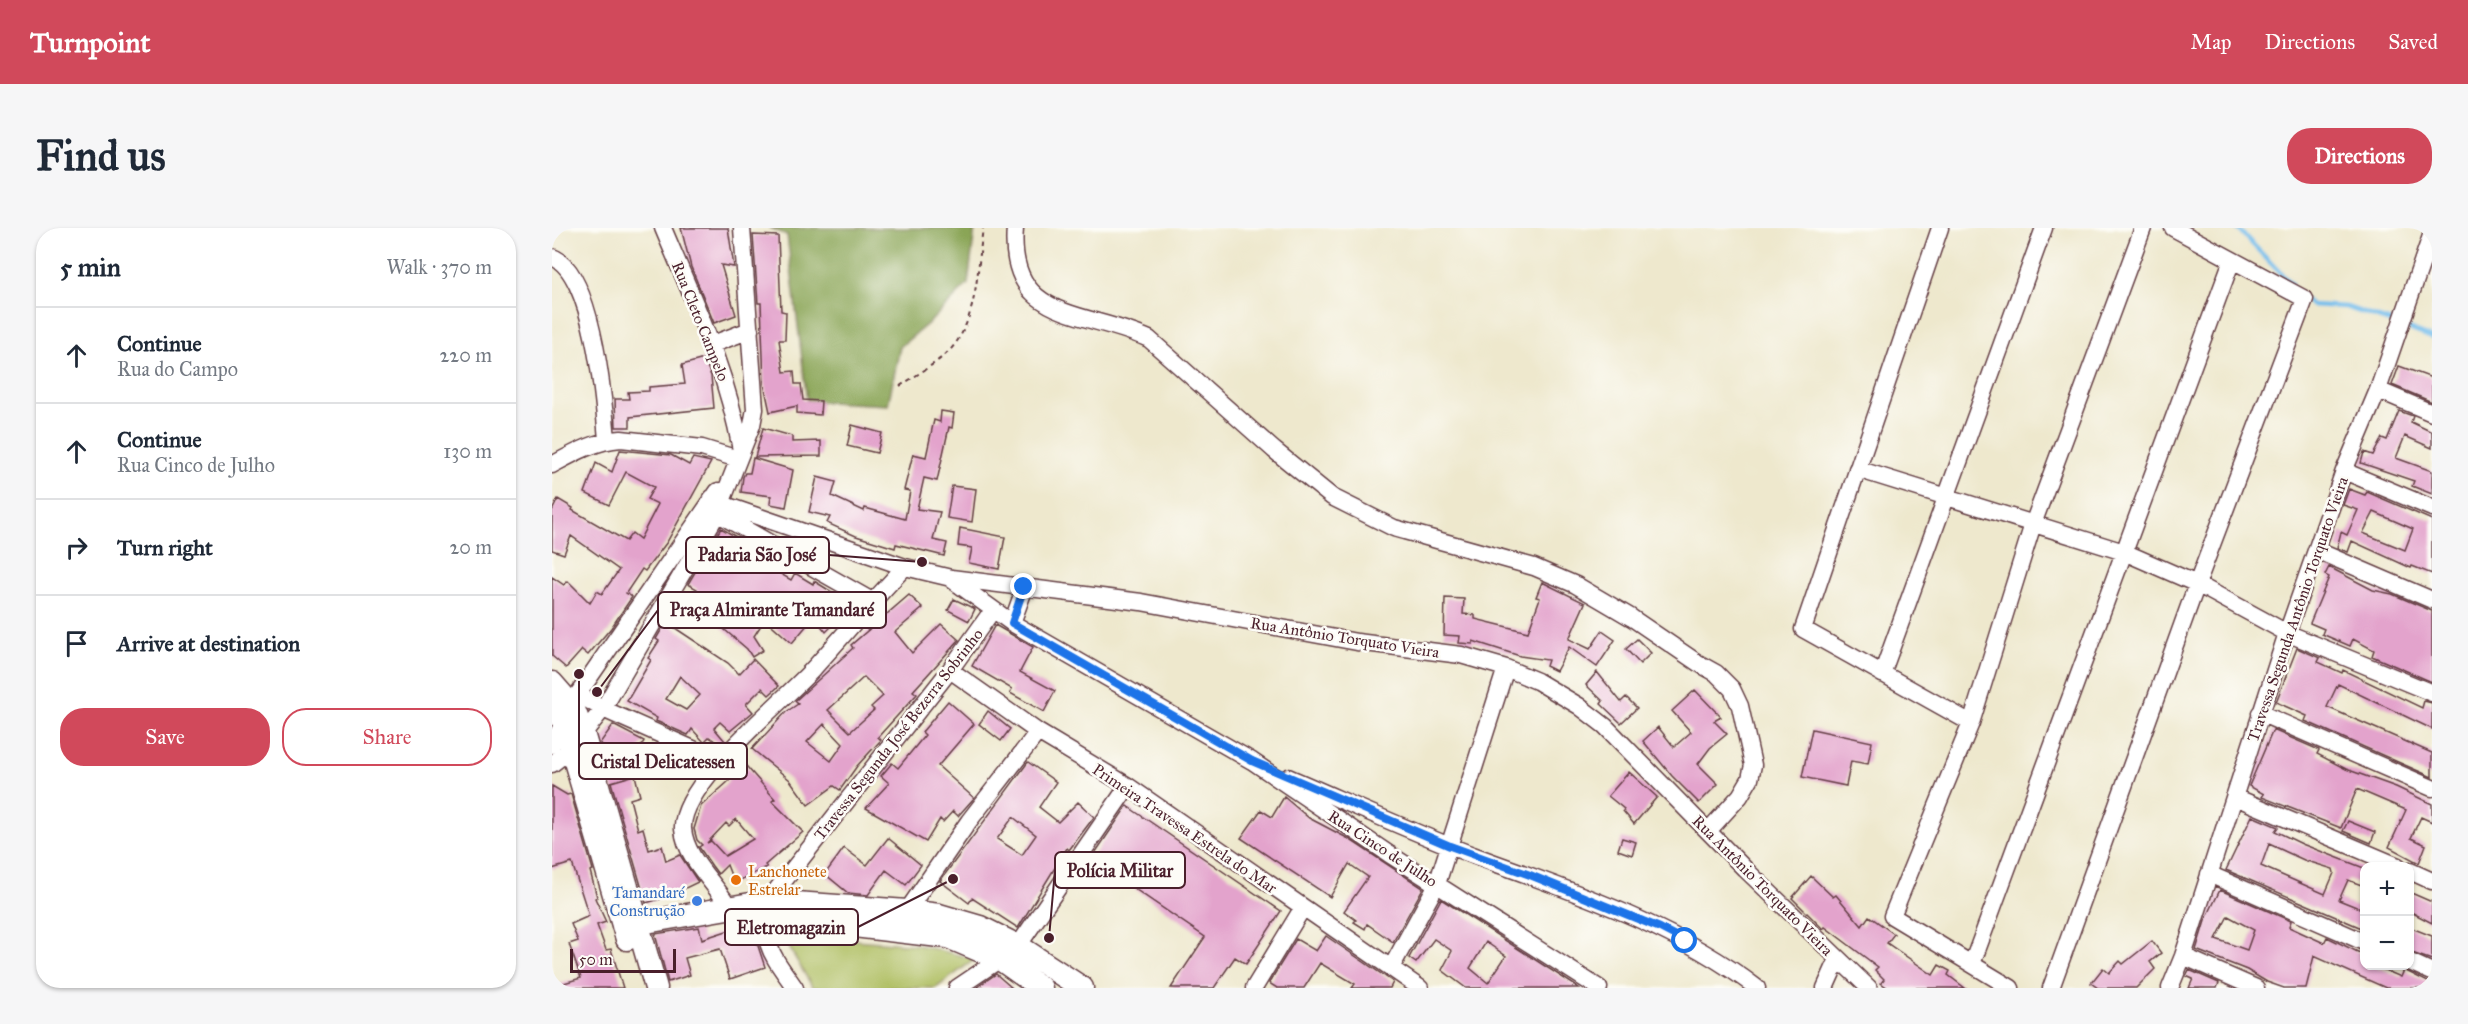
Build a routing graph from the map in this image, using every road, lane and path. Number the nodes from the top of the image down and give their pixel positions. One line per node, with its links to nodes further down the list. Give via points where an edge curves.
1 (663, 228): 14 (street, Rua Cleto Campelo)
2 (742, 228): 13 (street)
3 (983, 228): 15 (path, via 963,334 946,354)
4 (1015, 228): 55 (street, via 1014,257 1022,280 1034,297 1046,306 1149,339 1332,497 1394,528 1534,567 1576,585 1716,673 1732,689 1740,706 1753,765 1740,796)
5 (1940, 228): 21 (street)
6 (2044, 228): 23 (street)
7 (2143, 228): 26 (street)
8 (2173, 228): 11 (street)
9 (2432, 233): 12 (street, Travessa Segunda Antônio Torquato Vieira)
10 (552, 257): 18 (street, via 569,268 589,321 603,380)
11 (2232, 260): 28 (street); 31 (street, via 2305,299)
12 (2426, 272): 16 (street, Travessa Segunda Antônio Torquato Vieira)
13 (750, 330): 14 (street); 19 (street, via 755,409)
14 (713, 344): 19 (street, Rua Cleto Campelo, via 728,386)
15 (900, 386)
16 (2378, 390): 17 (street); 22 (street, Travessa Segunda Antônio Torquato Vieira)
17 (2432, 413)
18 (607, 440): 19 (street, via 647,441); 20 (street)
19 (740, 455): 24 (street)
20 (552, 465)
21 (1857, 469): 23 (street); 40 (street, via 1803,629)
22 (2344, 471): 25 (street); 27 (street, Travessa Segunda Antônio Torquato Vieira)
23 (1947, 497): 26 (street); 40 (street)
24 (714, 506): 29 (street, Rua Antônio Torquato Vieira); 34 (street); 43 (street); 44 (street)
25 (2432, 508)
26 (2033, 524): 28 (street); 46 (street)
27 (2318, 551): 33 (street); 37 (street, Travessa Segunda Antônio Torquato Vieira)
28 (2124, 552): 31 (street); 72 (street)
29 (905, 567): 30 (street, Rua Antônio Torquato Vieira); 34 (street)
30 (951, 578): 32 (street, Rua Antônio Torquato Vieira); 35 (street, Rua Cinco de Julho)
31 (2197, 584): 37 (street); 89 (street)
32 (1024, 587): 36 (street); 38 (street, Rua Antônio Torquato Vieira, via 1141,602 1357,642 1461,655)
33 (2432, 600)
34 (872, 601): 49 (street, via 813,669)
35 (992, 611): 36 (street, Rua Cinco de Julho); 39 (street, Travessa Segunda José Bezerra Sobrinho)
36 (1012, 623): 50 (street, Rua Cinco de Julho)
37 (2287, 633): 42 (street); 45 (street, Travessa Segunda Antônio Torquato Vieira)
38 (1506, 668): 55 (street, Rua Antônio Torquato Vieira, via 1561,694 1605,726); 56 (street)
39 (950, 670): 47 (street, Primeira Travessa Estrela do Mar); 62 (street, Travessa Segunda José Bezerra Sobrinho)
40 (1882, 674): 46 (street)
41 (552, 683): 43 (main road)
42 (2432, 693)
43 (566, 707): 44 (street); 48 (main road)
44 (603, 709): 48 (street); 49 (street)
45 (2260, 713): 53 (street); 54 (street, Travessa Segunda Antônio Torquato Vieira)
46 (1971, 723): 72 (street, via 1892,916)
47 (1038, 732): 52 (street, Primeira Travessa Estrela do Mar); 65 (street, via 969,821)
48 (569, 742): 51 (street); 66 (main road)
49 (720, 761): 63 (street, via 688,804 683,827 692,855)
50 (1252, 761): 56 (street); 61 (street, Rua Cinco de Julho)
51 (552, 764)
52 (1128, 786): 64 (street, Primeira Travessa Estrela do Mar); 68 (street)
53 (2432, 788)
54 (2235, 797): 57 (street); 58 (street, Travessa Segunda Antônio Torquato Vieira)
55 (1708, 831): 71 (street, Rua Antônio Torquato Vieira)
56 (1450, 846): 61 (street); 85 (street, via 1660,928 1711,956)
57 (2386, 862)
58 (2209, 873): 67 (street); 69 (street, Travessa Segunda Antônio Torquato Vieira)
59 (2414, 873): 60 (street)
60 (2432, 881)
61 (1437, 884): 74 (street); 84 (street, Rua Cinco de Julho)
62 (767, 908): 63 (main road); 65 (main road); 70 (main road, via 962,941); 79 (street, via 765,938)
63 (725, 909): 66 (main road)
64 (1302, 909): 74 (street, Primeira Travessa Estrela do Mar); 76 (street)
65 (908, 911): 68 (main road, via 980,927)
66 (631, 924): 77 (main road); 78 (main road)
67 (2360, 940)
68 (1018, 946): 70 (main road); 82 (main road)
69 (2183, 956): 90 (street, Travessa Segunda Antônio Torquato Vieira); 91 (street)
70 (999, 959): 80 (street); 81 (main road)
71 (1838, 959): 86 (street); 87 (street, Rua Antônio Torquato Vieira)
72 (1972, 964): 88 (street)
73 (2414, 964): 75 (street)
74 (1391, 968): 83 (street, Primeira Travessa Estrela do Mar)
75 (2432, 972)
76 (1258, 987)
77 (640, 988)
78 (656, 988)
79 (795, 988)
80 (957, 988)
81 (1041, 988)
82 (1082, 988)
83 (1420, 988)
84 (1599, 988)
85 (1757, 988)
86 (1826, 988)
87 (1869, 988)
88 (2011, 988)
89 (2051, 988)
90 (2170, 988)
91 (2256, 988)

